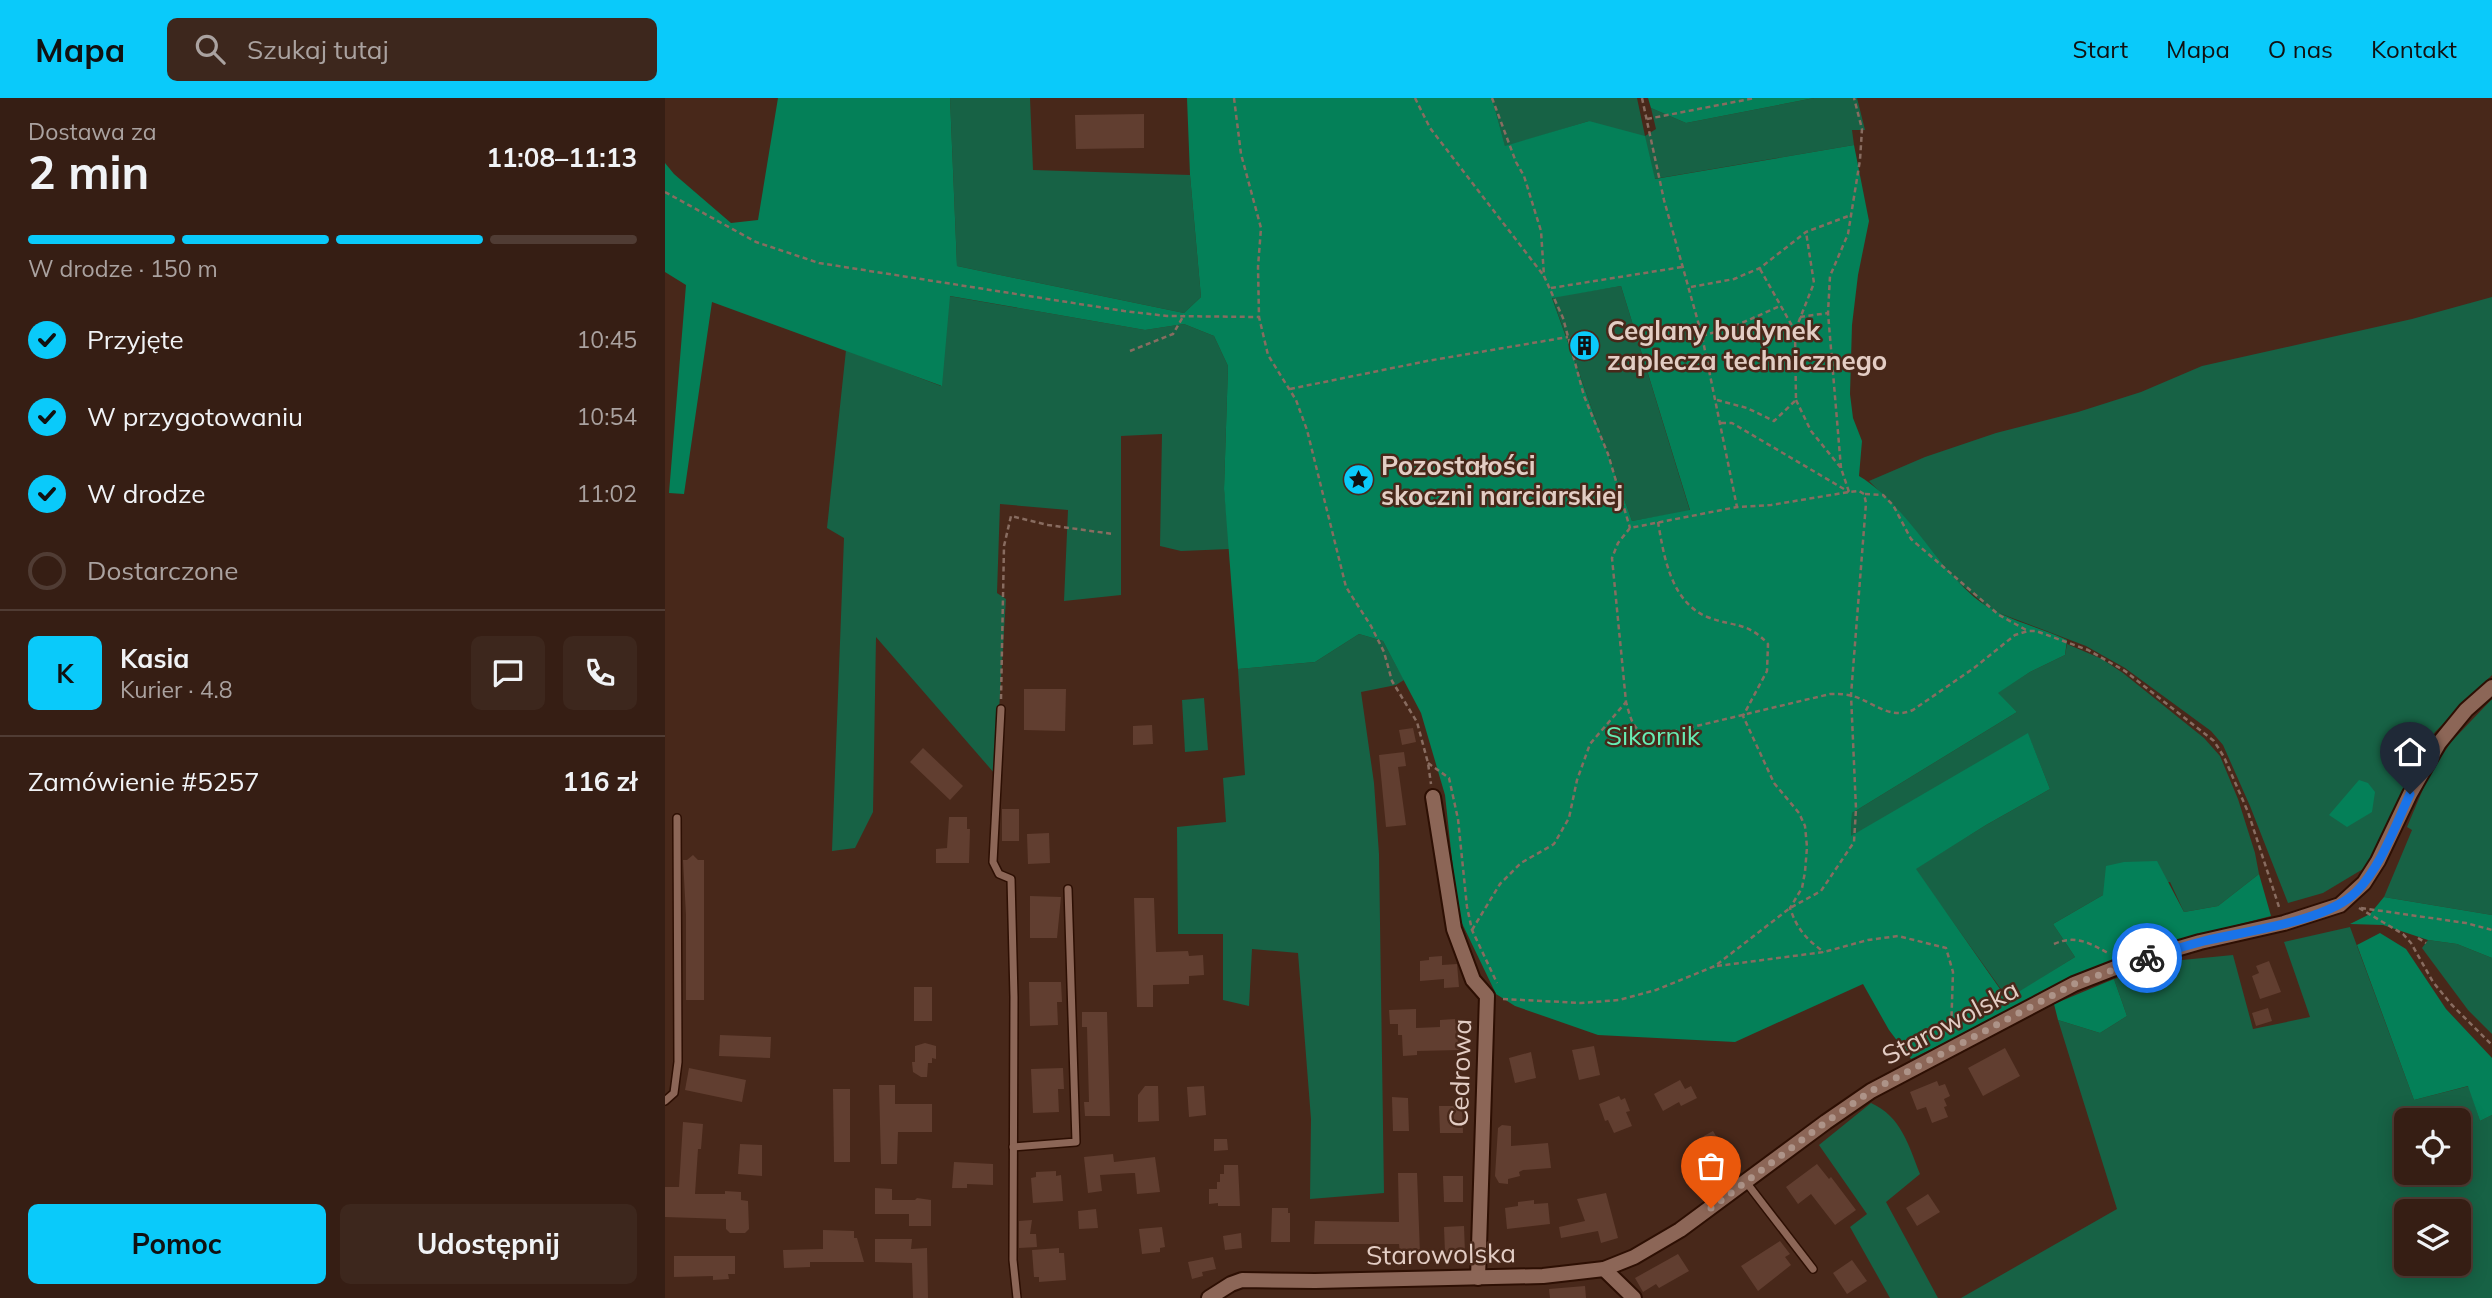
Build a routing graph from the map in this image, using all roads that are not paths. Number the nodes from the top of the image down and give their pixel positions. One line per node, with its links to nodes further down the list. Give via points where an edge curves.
1 (2492, 687): 8 (street, Starowolska, via 2439,743 2371,872 2340,905 2129,963 2074,984 1857,1100)
2 (1001, 709): 7 (lane, via 993,862 999,874 1011,879)
3 (1433, 797): 11 (street, Cedrowa, via 1454,929 1473,980 1493,992)
4 (677, 818): 6 (lane, via 678,1062 674,1093)
5 (1068, 889): 7 (lane, via 1076,1142)
6 (665, 1101)
7 (1013, 1147): 12 (lane)
8 (1746, 1182): 9 (street, Starowolska, via 1681,1230); 10 (lane)
9 (1604, 1269): 11 (street, Starowolska); 14 (street)
10 (1813, 1269)
11 (1478, 1278): 13 (street, Starowolska, via 1242,1280)
12 (1017, 1298)
13 (1209, 1298)
14 (1634, 1298)

